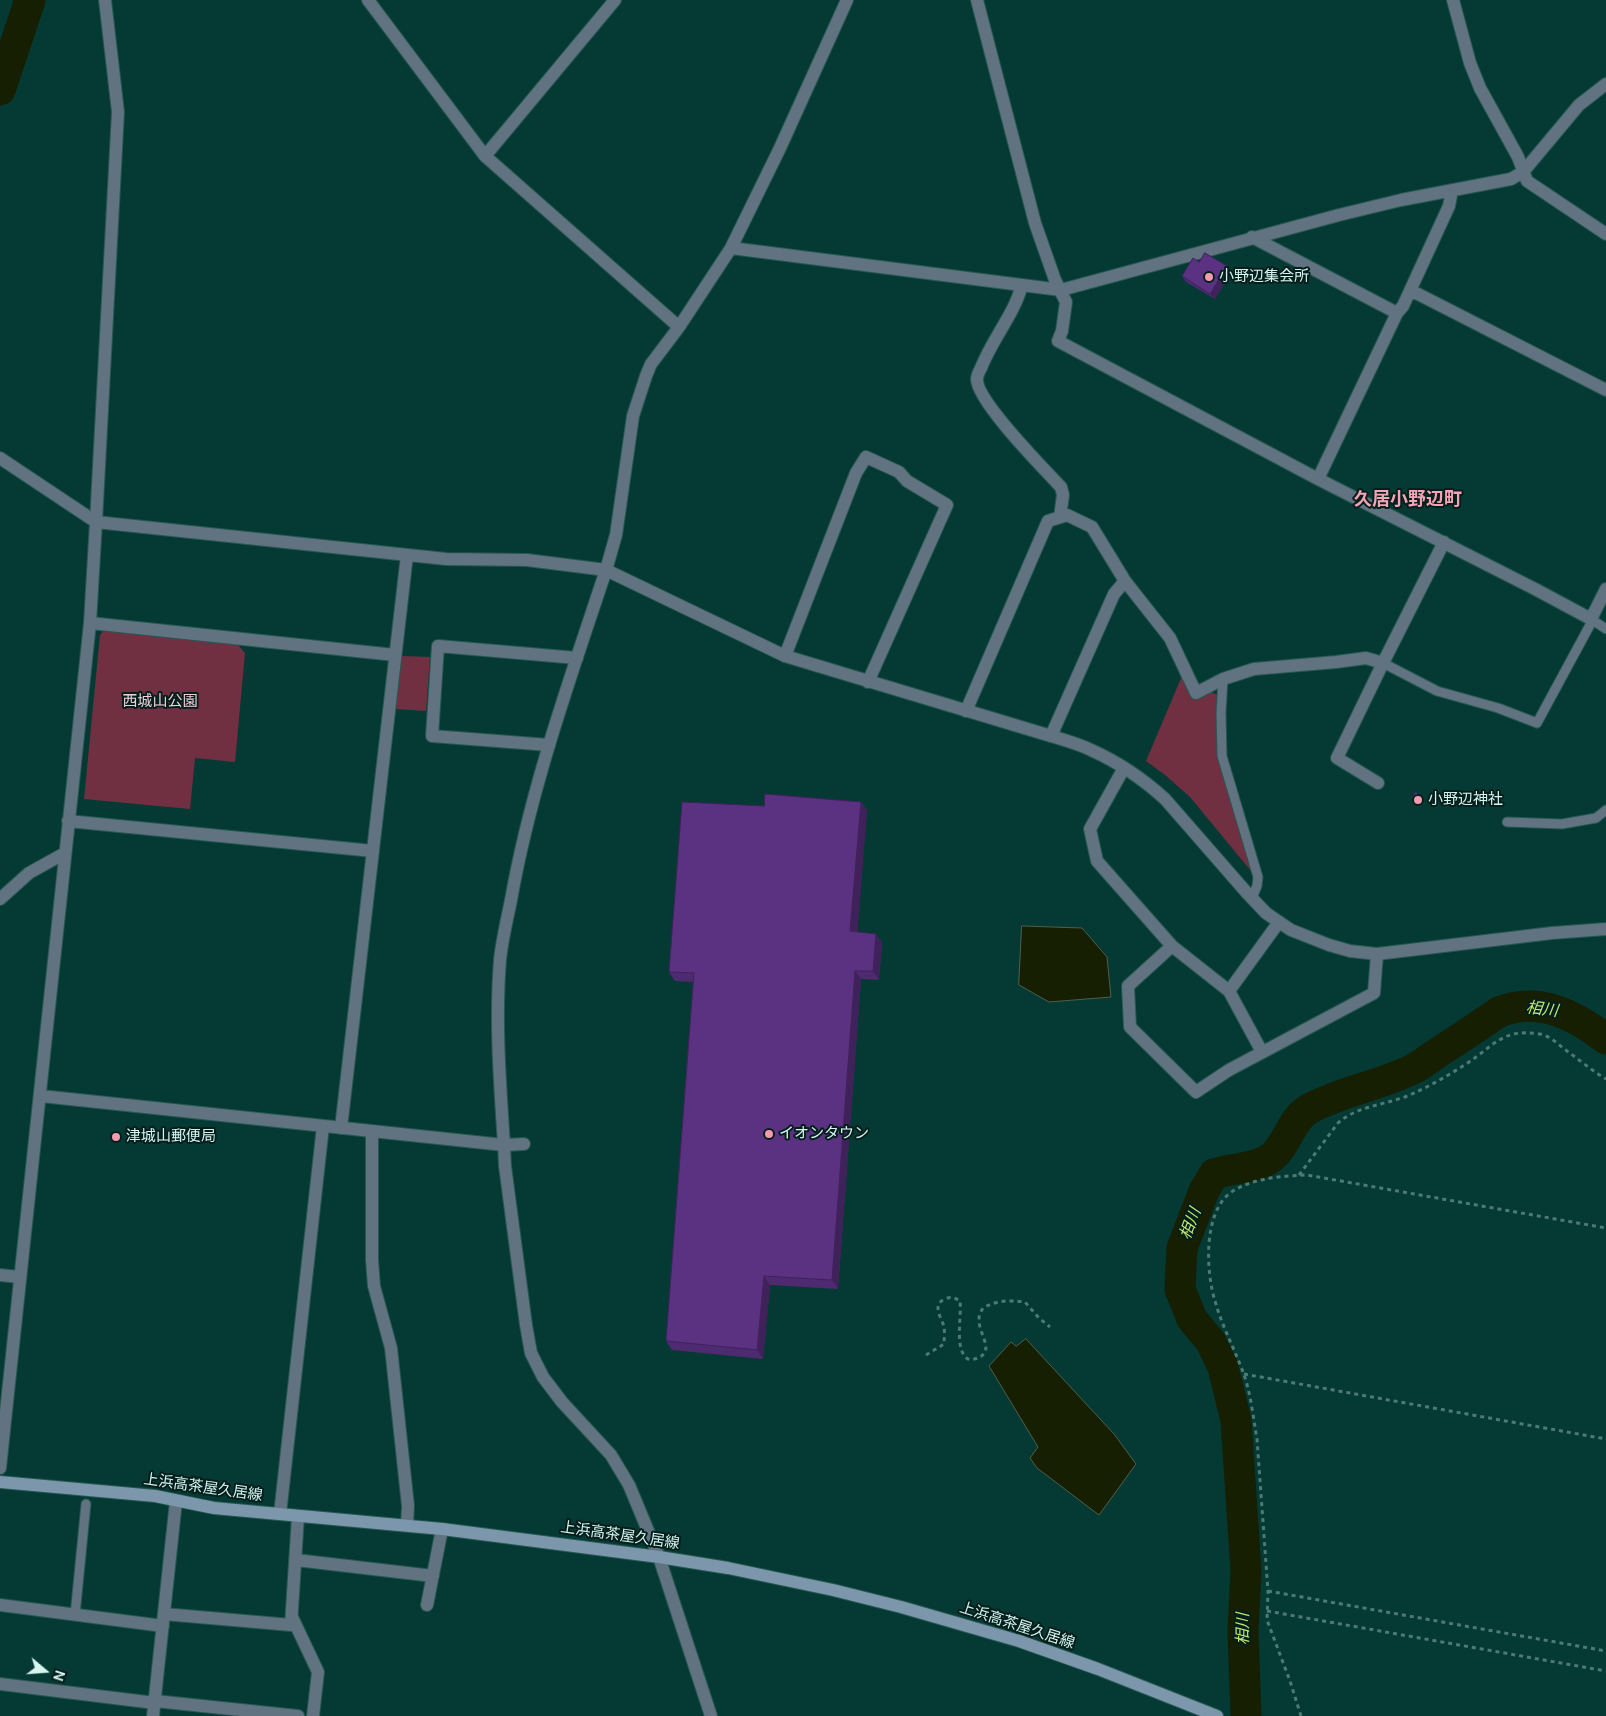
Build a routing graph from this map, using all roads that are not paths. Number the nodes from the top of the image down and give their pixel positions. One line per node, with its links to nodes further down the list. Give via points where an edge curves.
1 (105, 0): 23 (street, via 118,112)
2 (368, 0): 8 (street)
3 (615, 0): 8 (street)
4 (847, 0): 13 (street)
5 (977, 0): 15 (street, via 1035,223)
6 (1453, 0): 9 (street, via 1480,88)
7 (1606, 84): 9 (street, via 1580,105)
8 (485, 156): 18 (street)
9 (1523, 172): 10 (street, via 1511,179); 11 (street, via 1527,181)
10 (1452, 190): 12 (street); 16 (street, via 1449,206)
11 (1606, 234)
12 (1252, 237): 15 (street); 17 (street)
13 (731, 248): 14 (street); 18 (street)
14 (1022, 285): 15 (street); 22 (street, via 977,379 999,418 1061,487)
15 (1061, 290): 21 (street, via 1066,302 1058,341)
16 (1410, 292): 17 (street); 19 (street)
17 (1397, 312): 21 (street)
18 (679, 328): 26 (street, via 651,364 633,416 616,535)
19 (1606, 390)
20 (0, 458): 23 (street)
21 (1318, 478): 24 (street)
22 (1060, 517): 27 (street, via 1068,515 1092,527); 38 (street, via 1048,521)
23 (96, 522): 25 (street); 30 (street)
24 (1444, 542): 29 (street); 35 (street)
25 (407, 555): 26 (street, via 527,560); 32 (street)
26 (606, 570): 33 (street); 34 (street)
27 (1125, 580): 36 (street, via 1170,638 1196,693); 39 (street, via 1114,594)
28 (1606, 589): 29 (street)
29 (1591, 618): 31 (lane); 35 (lane, via 1537,723 1437,691)
30 (90, 623): 32 (street); 44 (street)
31 (1606, 629)
32 (395, 655): 46 (street)
33 (785, 656): 37 (street); 37 (street, via 856,473 866,457 898,472 947,505)
34 (577, 658): 40 (street); 40 (street, via 438,646 432,736)
35 (1383, 663): 36 (street, via 1366,658 1276,666); 42 (street, via 1337,758)
36 (1223, 679): 48 (lane, via 1222,756 1258,877)
37 (868, 682): 38 (street)
38 (966, 711): 39 (street)
39 (1051, 736): 41 (street, via 1090,749)
40 (549, 745): 61 (street, via 528,814 500,959 498,997)
41 (1124, 768): 48 (street, via 1165,799); 52 (street, via 1090,830 1096,861)
42 (1378, 783)
43 (1606, 810): 45 (lane, via 1596,818 1562,824)
44 (68, 821): 46 (street); 47 (street)
45 (1507, 822)
46 (373, 851): 58 (street)
47 (64, 854): 49 (street, via 29,873); 56 (street)
48 (1252, 898): 50 (street)
49 (0, 899)
50 (1279, 922): 53 (street, via 1291,930 1350,951); 54 (street)
51 (1606, 929): 53 (street)
52 (1172, 946): 54 (street); 55 (street, via 1128,986 1130,1027 1196,1092)
53 (1377, 954): 55 (street, via 1374,993)
54 (1229, 991): 55 (street)
55 (1262, 1052)
56 (41, 1096): 57 (street); 63 (street)
57 (323, 1126): 58 (street); 68 (street)
58 (341, 1128): 59 (street)
59 (372, 1132): 61 (street); 70 (street, via 374,1286 391,1348 408,1506)
60 (524, 1144): 61 (street)
61 (504, 1145): 72 (street, via 532,1353 543,1377 562,1402 621,1469)
62 (0, 1275): 63 (street)
63 (19, 1277): 64 (street)
64 (0, 1468)
65 (0, 1482): 66 (main road, 上浜高茶屋久居線, via 155,1496)
66 (176, 1501): 68 (main road, 上浜高茶屋久居線); 79 (street)
67 (86, 1504): 77 (lane)
68 (280, 1514): 69 (main road, 上浜高茶屋久居線)
69 (298, 1516): 70 (main road, 上浜高茶屋久居線); 73 (street)
70 (406, 1525): 71 (main road, 上浜高茶屋久居線)
71 (442, 1529): 72 (main road, 上浜高茶屋久居線); 74 (street)
72 (659, 1557): 87 (street); 88 (main road, 上浜高茶屋久居線, via 728,1568 901,1607 1036,1647)
73 (296, 1560): 74 (street); 78 (street)
74 (433, 1576): 76 (street)
75 (0, 1605): 77 (street)
76 (427, 1605)
77 (75, 1615): 79 (street)
78 (292, 1617): 79 (street, via 291,1625); 86 (street, via 318,1672)
79 (163, 1620): 81 (street)
80 (0, 1684): 81 (street)
81 (155, 1702): 82 (street); 84 (street)
82 (214, 1711): 83 (street)
83 (260, 1714): 85 (street)
84 (153, 1716)
85 (298, 1716)
86 (313, 1716)
87 (711, 1716)
88 (1216, 1716)

